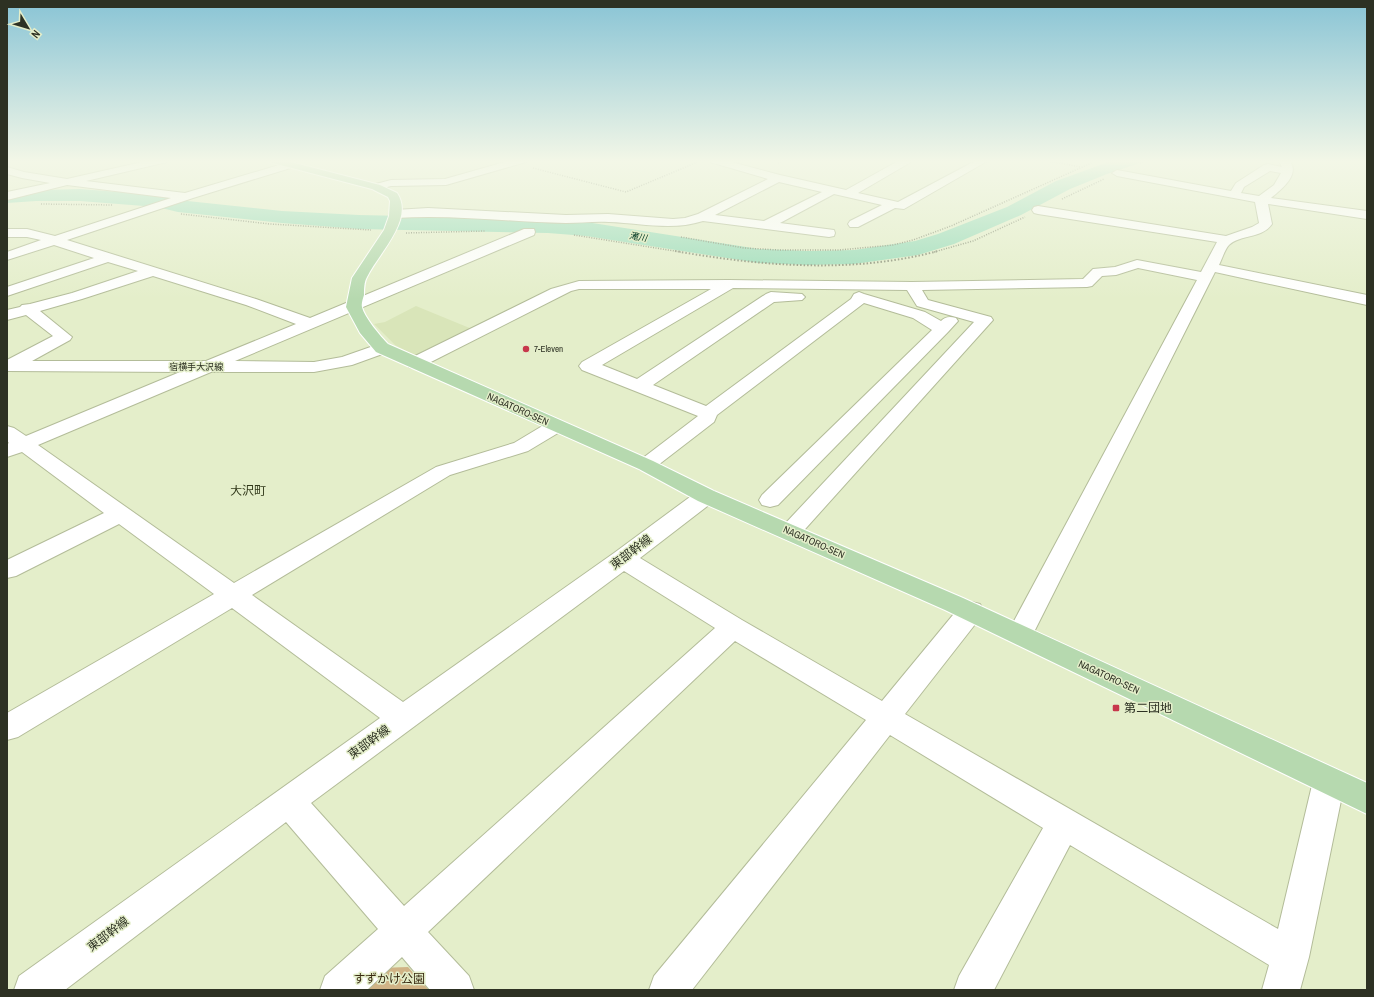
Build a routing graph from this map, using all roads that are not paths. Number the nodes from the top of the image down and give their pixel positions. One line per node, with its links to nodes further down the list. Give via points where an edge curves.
1 (159, 207): 18 (street)
2 (395, 207): 11 (main road)
3 (722, 207): 10 (street)
4 (802, 207): 13 (street)
5 (889, 207): 12 (street)
6 (1263, 207): 17 (street, via 1266,224)
7 (1308, 207): 9 (street)
8 (1038, 210): 17 (street)
9 (1367, 215)
10 (702, 217): 11 (street, via 673,223 608,218 566,219 428,212); 13 (street)
11 (393, 220): 29 (main road, via 359,278)
12 (854, 224)
13 (766, 225): 16 (street)
14 (529, 232): 29 (street)
15 (7, 233): 18 (street, via 27,234)
16 (829, 233)
17 (1228, 240): 22 (street, via 1223,244)
18 (56, 241): 19 (street); 20 (street)
19 (7, 256)
20 (106, 258): 21 (street); 25 (street)
21 (151, 272): 30 (street, via 77,296); 32 (street)
22 (1208, 272): 24 (street, via 1137,264 1116,271 1098,272 1087,283); 28 (street); 55 (street)
23 (729, 284): 24 (street); 34 (street, via 589,284 566,288); 38 (street, via 588,366)
24 (912, 286): 39 (street, via 922,303 985,320)
25 (7, 292)
26 (859, 297): 27 (street); 37 (street, via 946,325); 38 (street, via 771,297); 40 (street, via 858,301)
27 (888, 297)
28 (1367, 300)
29 (354, 307): 32 (street); 33 (main road, NAGATORO-SEN, via 368,333)
30 (27, 308): 31 (street); 35 (street, via 64,337)
31 (7, 314)
32 (312, 324): 36 (street)
33 (382, 348): 34 (main road, NAGATORO-SEN); 36 (street, 宿横手大沢線, via 346,361 314,368)
34 (415, 363): 41 (main road, NAGATORO-SEN)
35 (8, 366): 36 (street, 宿横手大沢線)
36 (209, 367): 42 (street)
37 (889, 382): 39 (street); 44 (street)
38 (639, 386): 40 (street)
39 (919, 392): 45 (street)
40 (708, 413): 43 (street, via 708,418)
41 (556, 426): 43 (main road, NAGATORO-SEN); 52 (street, via 521,448 443,471)
42 (12, 442): 48 (street)
43 (646, 466): 46 (main road, NAGATORO-SEN)
44 (794, 475): 45 (street); 47 (street)
45 (830, 488): 49 (street)
46 (706, 496): 49 (main road, NAGATORO-SEN); 50 (street, 東部幹線)
47 (770, 500)
48 (121, 514): 51 (street); 52 (street)
49 (790, 532): 53 (main road, NAGATORO-SEN)
50 (623, 559): 54 (street); 57 (street, 東部幹線)
51 (7, 570)
52 (231, 595): 57 (street); 58 (street)
53 (970, 611): 55 (main road, NAGATORO-SEN); 56 (street)
54 (733, 627): 56 (street); 63 (street)
55 (1020, 634): 59 (main road, NAGATORO-SEN)
56 (885, 717): 62 (street); 68 (street)
57 (403, 718): 61 (street, 東部幹線)
58 (7, 728)
59 (1329, 781): 60 (main road, NAGATORO-SEN); 64 (street)
60 (1367, 794)
61 (288, 801): 63 (street); 65 (street, 東部幹線)
62 (1064, 823): 64 (street); 69 (street)
63 (403, 930): 66 (street); 67 (street)
64 (1290, 957): 70 (street)
65 (34, 990)
66 (339, 990)
67 (455, 990)
68 (668, 990)
69 (974, 990)
70 (1281, 990)

